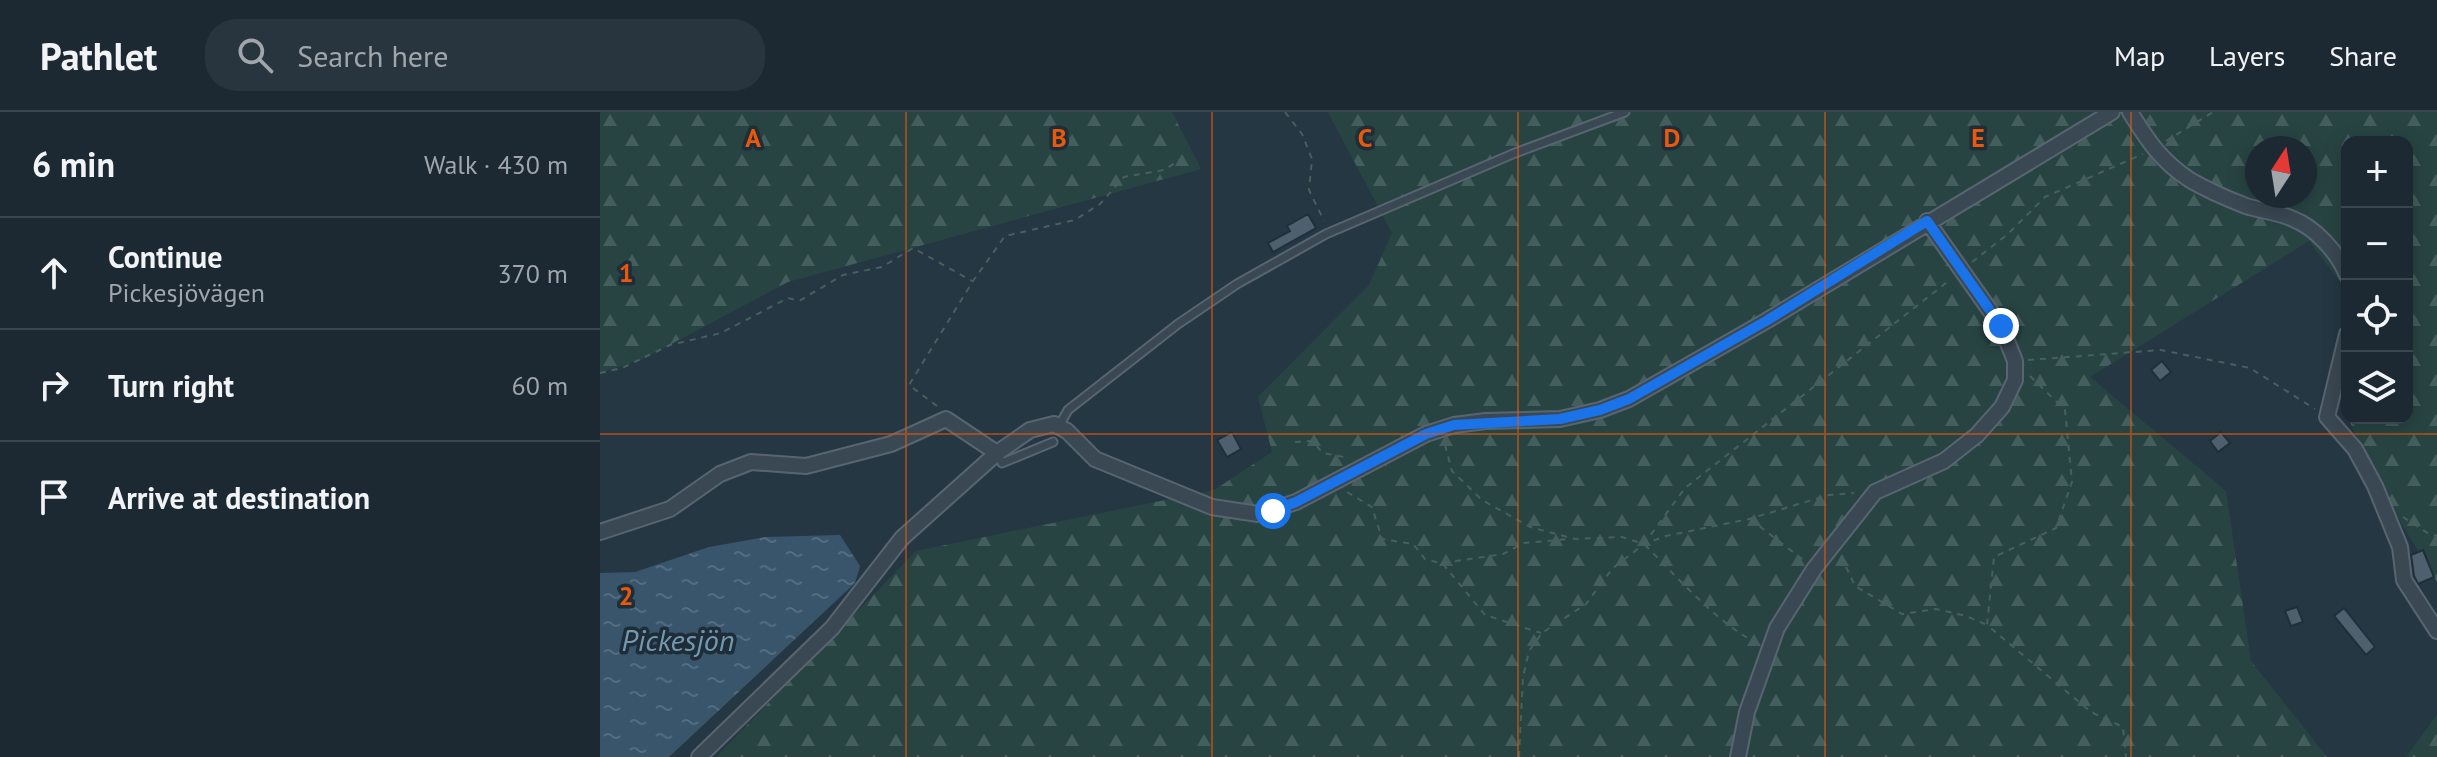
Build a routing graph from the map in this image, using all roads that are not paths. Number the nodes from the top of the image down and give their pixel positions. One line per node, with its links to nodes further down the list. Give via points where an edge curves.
1 (1625, 112): 7 (lane, via 1326,234 1178,324 1068,410)
2 (2112, 112): 4 (street)
3 (2130, 112): 5 (street, via 2153,150 2192,180 2246,206 2294,219 2316,232)
4 (1927, 221): 7 (street, via 1629,399 1560,419 1486,421 1441,429 1273,511 1230,511 1168,490 1095,459); 13 (street, via 2001,326 2015,361 2015,380 2002,407 1977,435 1944,461 1875,492 1814,569 1777,628 1747,712)
5 (2341, 263)
6 (2343, 352): 11 (street, via 2327,417 2355,449 2400,547 2404,580)
7 (1059, 426): 9 (street, via 1041,426)
8 (1053, 442): 9 (lane, via 1002,463)
9 (997, 453): 10 (street, via 946,419 891,444 806,466 751,462 720,474 670,509); 12 (street, via 902,538 832,628)
10 (600, 532)
11 (2437, 631)
12 (699, 757)
13 (1738, 757)

